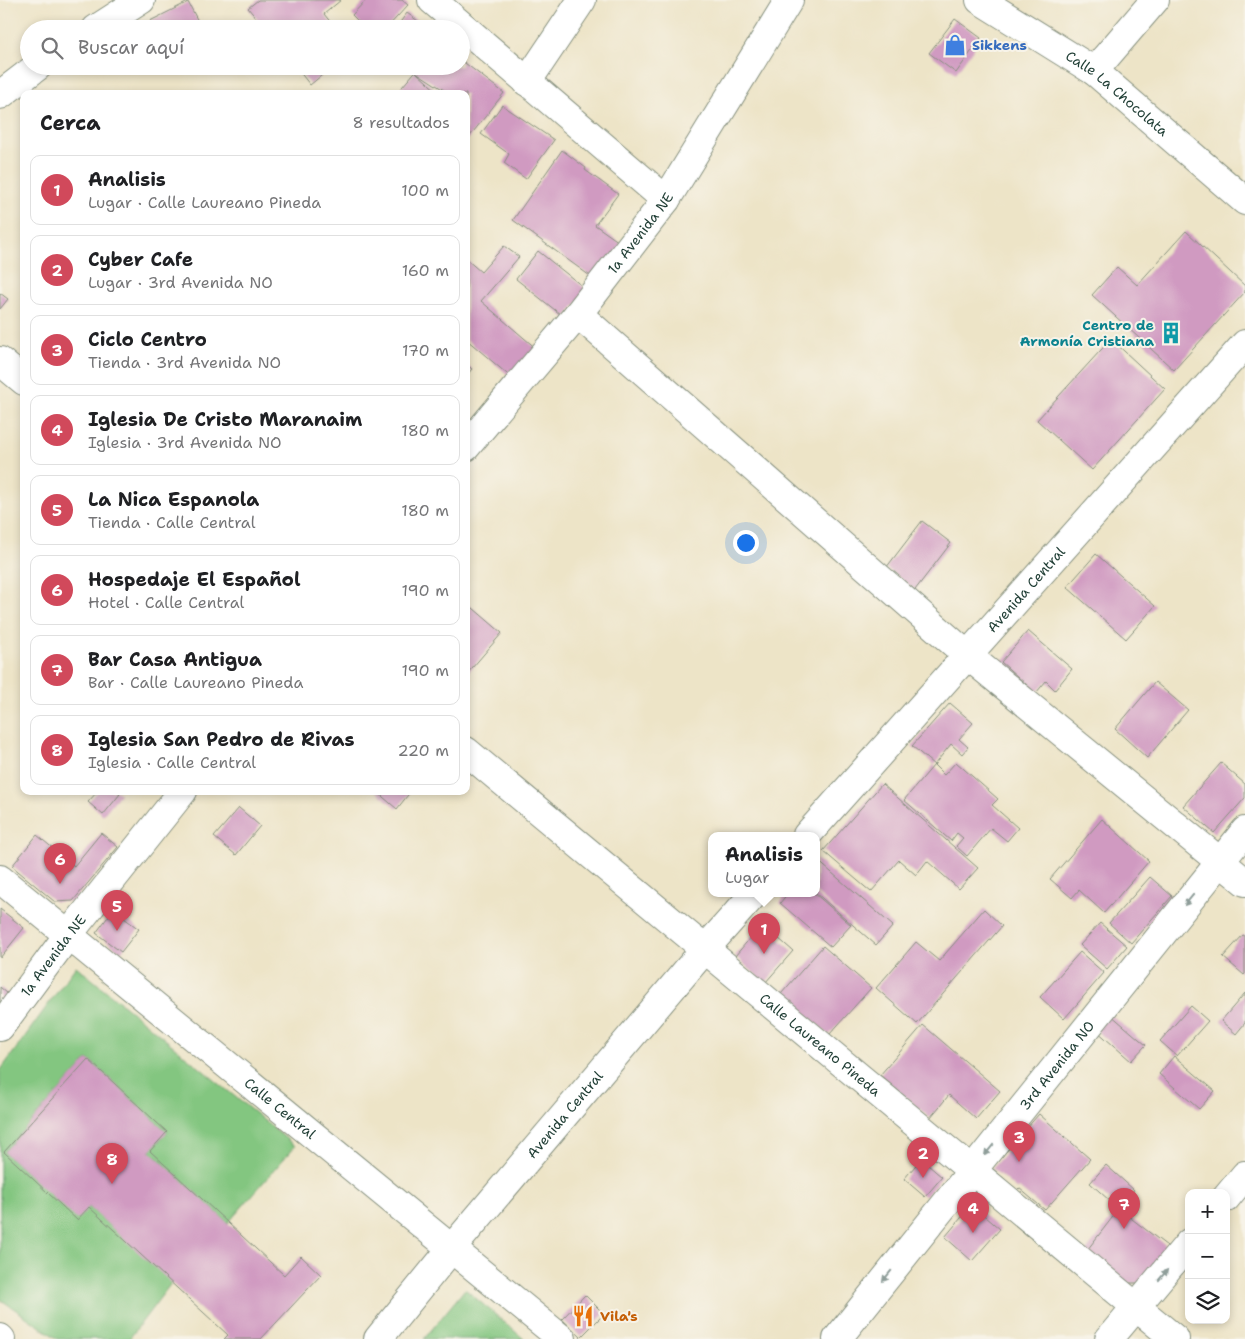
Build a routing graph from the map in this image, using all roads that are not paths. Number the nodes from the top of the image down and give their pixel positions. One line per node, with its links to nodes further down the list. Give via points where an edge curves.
1 (141, 0): 7 (street)
2 (432, 0): 8 (street)
3 (582, 0): 12 (street)
4 (789, 0): 14 (street, 1a Avenida NE)
5 (980, 0): 10 (street, Calle La Chocolata)
6 (1155, 0): 10 (street)
7 (110, 20)
8 (455, 20)
9 (470, 32): 12 (street)
10 (1094, 71): 15 (street, Calle La Chocolata)
11 (26, 75): 13 (street)
12 (528, 82): 14 (street)
13 (0, 95)
14 (666, 200): 16 (street, 1a Avenida NE)
15 (1245, 201)
16 (578, 314): 20 (street, 1a Avenida NE); 21 (street)
17 (1245, 344): 21 (street, Avenida Central)
18 (0, 361): 19 (street)
19 (20, 378)
20 (470, 442)
21 (967, 655): 25 (street, Avenida Central); 26 (street)
22 (470, 754): 31 (street, Calle Laureano Pineda)
23 (180, 795): 30 (street, 1a Avenida NE)
24 (1245, 831): 26 (street, 3rd Avenida NO)
25 (810, 832)
26 (1220, 862): 28 (street); 33 (street, 3rd Avenida NO, one-way to 33)
27 (0, 879): 30 (street, Calle Central)
28 (1245, 882)
29 (751, 897): 31 (street, Avenida Central)
30 (68, 935): 32 (street, 1a Avenida NE); 36 (street, Calle Central)
31 (705, 950): 33 (street, Calle Laureano Pineda); 36 (street, Avenida Central)
32 (0, 1027)
33 (972, 1170): 38 (street, Calle Laureano Pineda); 41 (street, 3rd Avenida NO, one-way to 41)
34 (1245, 1176): 35 (street)
35 (1230, 1193)
36 (452, 1248): 39 (street, Avenida Central); 40 (street, Calle Central)
37 (1185, 1248): 38 (street, one-way to 37)
38 (1136, 1307): 42 (street); 43 (street, Calle Laureano Pineda)
39 (378, 1339)
40 (562, 1339)
41 (837, 1339)
42 (1109, 1339)
43 (1175, 1339)

